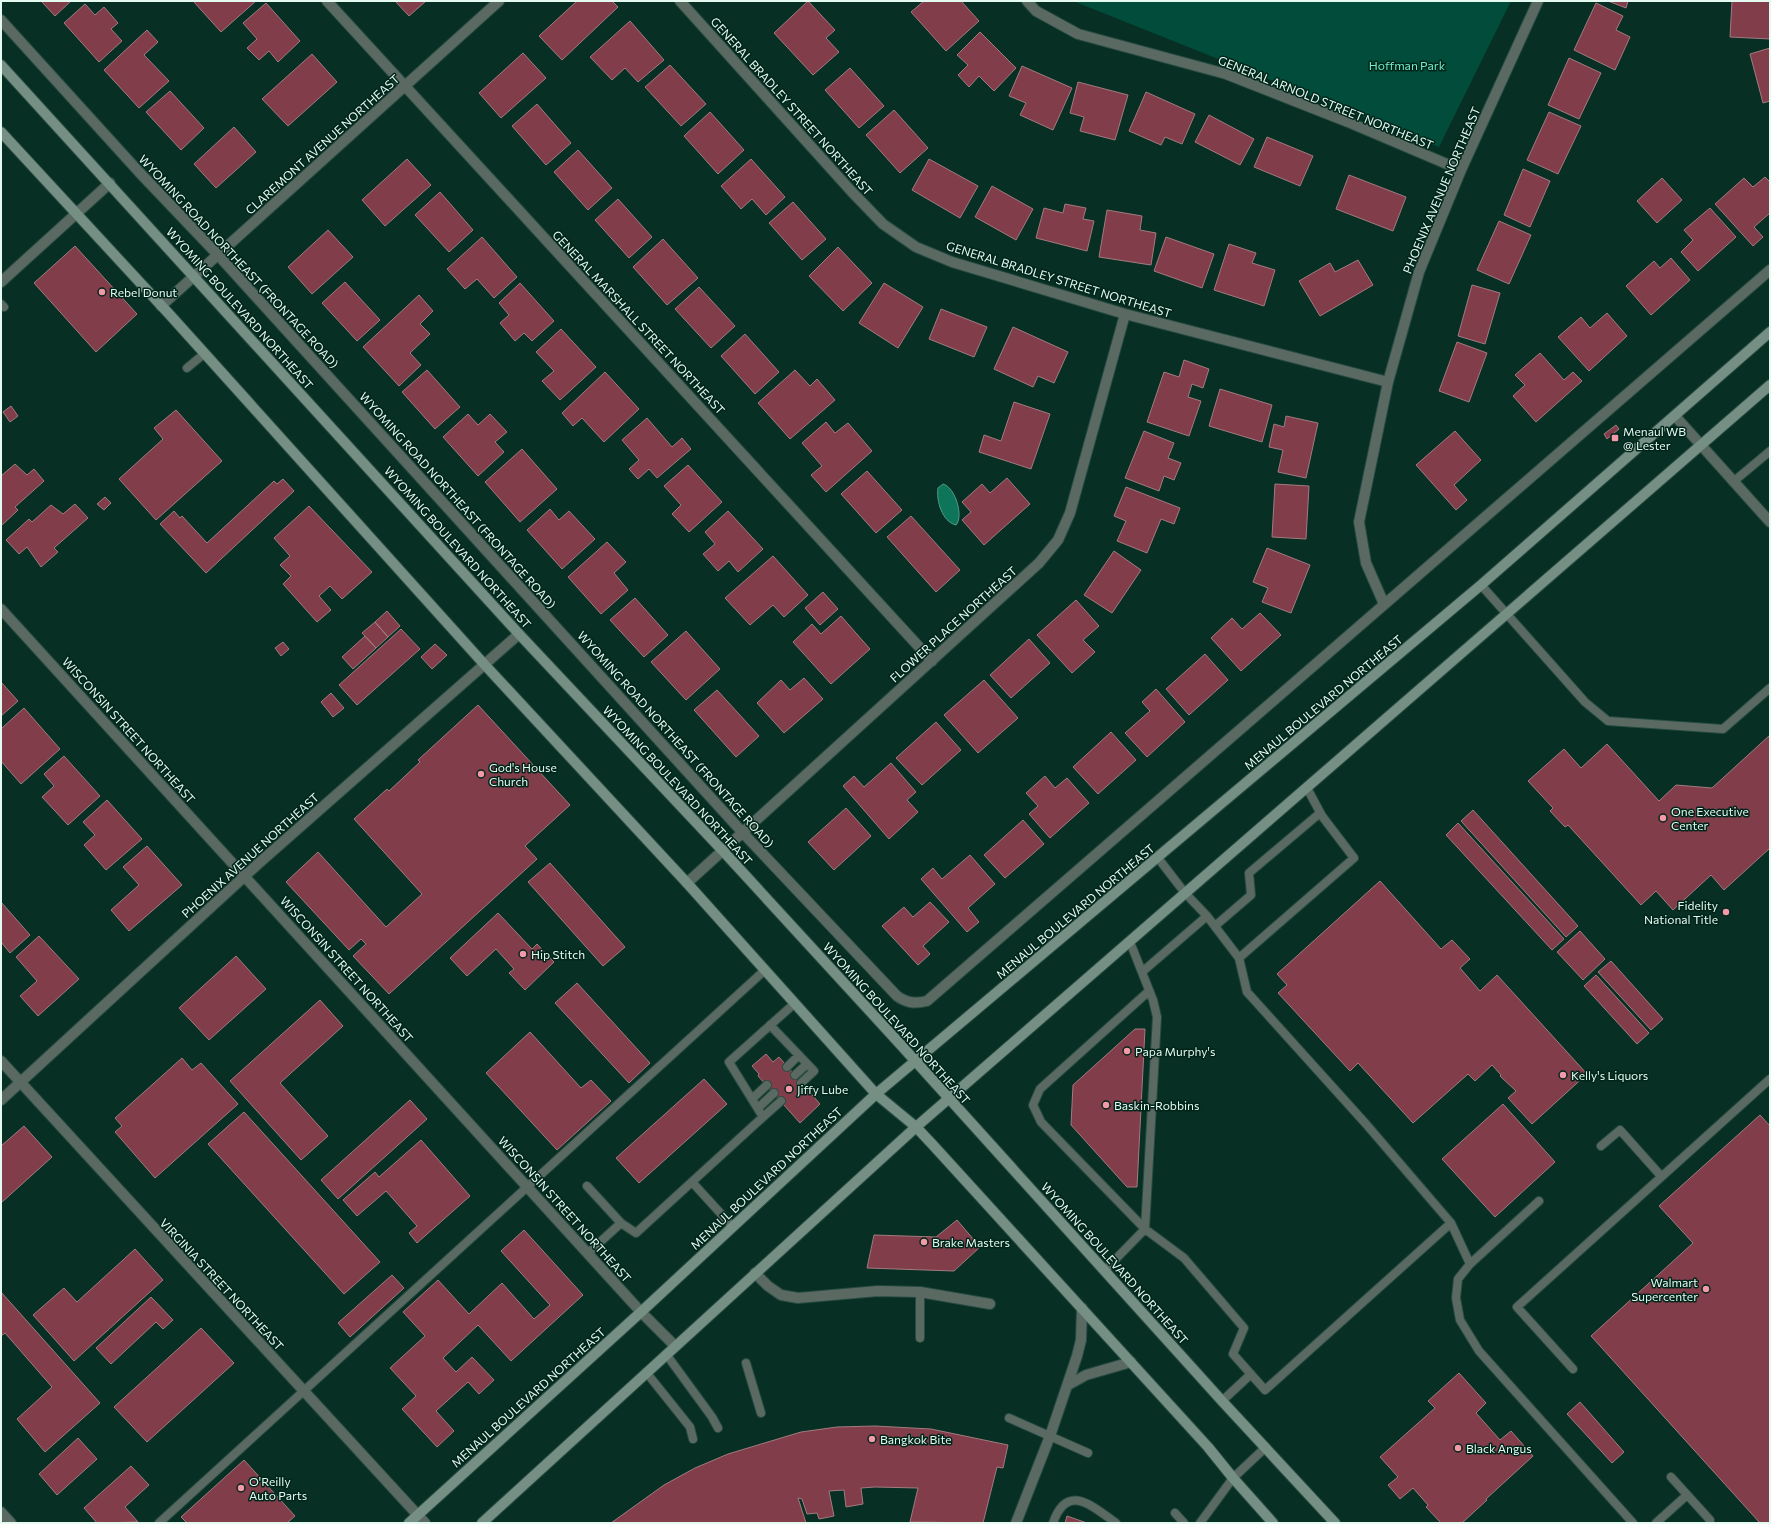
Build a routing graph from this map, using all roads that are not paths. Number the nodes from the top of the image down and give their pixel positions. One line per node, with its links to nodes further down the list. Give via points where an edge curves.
1 (327, 1): 8 (street, GENERAL MARSHALL STREET NORTHEAST)
2 (499, 1): 8 (street, CLAREMONT AVENUE NORTHEAST)
3 (680, 1): 18 (street, GENERAL BRADLEY STREET NORTHEAST, via 883,224 916,247 952,262)
4 (1027, 1): 10 (street, GENERAL ARNOLD STREET NORTHEAST, via 1036,10 1078,34 1226,74)
5 (1538, 1): 10 (street, PHOENIX AVENUE NORTHEAST)
6 (1, 20): 13 (street, WYOMING ROAD NORTHEAST (FRONTAGE ROAD))
7 (1, 64): 11 (main road, WYOMING BOULEVARD NORTHEAST)
8 (405, 86): 13 (street, CLAREMONT AVENUE NORTHEAST); 34 (street, GENERAL MARSHALL STREET NORTHEAST)
9 (1, 132): 12 (main road)
10 (1461, 170): 22 (street, PHOENIX AVENUE NORTHEAST, via 1419,272)
11 (110, 183): 12 (street); 15 (main road, WYOMING BOULEVARD NORTHEAST)
12 (76, 214): 16 (street); 17 (main road)
13 (218, 255): 15 (street, CLAREMONT AVENUE NORTHEAST); 39 (street, WYOMING ROAD NORTHEAST (FRONTAGE ROAD))
14 (1770, 270): 30 (street)
15 (194, 276): 17 (street, CLAREMONT AVENUE NORTHEAST); 33 (main road, WYOMING BOULEVARD NORTHEAST)
16 (1, 282)
17 (161, 306): 20 (main road)
18 (1125, 314): 22 (street, GENERAL BRADLEY STREET NORTHEAST); 34 (street, FLOWER PLACE NORTHEAST, via 1070,514 1058,540 1039,563)
19 (1770, 332): 24 (main road, MENAUL BOULEVARD NORTHEAST)
20 (205, 354): 21 (lane); 35 (main road)
21 (187, 368)
22 (1388, 382): 30 (street, PHOENIX AVENUE NORTHEAST, via 1359,522 1366,563)
23 (1770, 385): 25 (main road)
24 (1675, 416): 25 (street); 29 (main road, MENAUL BOULEVARD NORTHEAST)
25 (1701, 446): 27 (street); 32 (main road)
26 (1770, 451): 27 (lane)
27 (1734, 482): 28 (street)
28 (1770, 522)
29 (1481, 585): 32 (lane); 41 (main road, MENAUL BOULEVARD NORTHEAST)
30 (1384, 604): 39 (street, WYOMING ROAD NORTHEAST (FRONTAGE ROAD), via 927,1001 906,1002 897,996)
31 (1, 609): 42 (street, WISCONSIN STREET NORTHEAST)
32 (1508, 615): 36 (lane, via 1585,702 1608,721 1723,729); 37 (main road)
33 (519, 634): 35 (street, PHOENIX AVENUE NORTHEAST); 40 (main road, WYOMING BOULEVARD NORTHEAST)
34 (932, 661): 39 (street, FLOWER PLACE NORTHEAST)
35 (484, 664): 42 (street, PHOENIX AVENUE NORTHEAST); 43 (main road)
36 (1770, 688)
37 (1307, 788): 38 (lane); 44 (main road)
38 (1320, 813): 46 (lane, via 1249,873 1251,895); 48 (lane, via 1354,858)
39 (743, 833): 40 (street, FLOWER PLACE NORTHEAST)
40 (723, 851): 43 (street, FLOWER PLACE NORTHEAST); 56 (main road, WYOMING BOULEVARD NORTHEAST)
41 (1158, 858): 44 (lane); 56 (main road, MENAUL BOULEVARD NORTHEAST)
42 (244, 877): 61 (street, PHOENIX AVENUE NORTHEAST); 77 (street, WISCONSIN STREET NORTHEAST)
43 (687, 883): 49 (main road)
44 (1186, 893): 45 (lane); 47 (main road)
45 (1207, 916): 46 (lane); 50 (lane)
46 (1215, 926): 48 (lane)
47 (1130, 942): 50 (lane); 68 (main road)
48 (1239, 958): 80 (lane, via 1247,992)
49 (765, 970): 52 (main road); 77 (lane)
50 (1142, 972): 51 (lane)
51 (1149, 991): 82 (lane, via 1157,1017 1157,1030); 82 (lane, via 1040,1089 1033,1105 1041,1122)
52 (795, 1002): 53 (lane); 65 (main road)
53 (770, 1025): 54 (lane); 66 (lane, via 729,1062)
54 (799, 1055): 57 (lane); 58 (lane)
55 (1, 1061): 61 (street, VIRGINIA STREET NORTHEAST)
56 (915, 1061): 65 (main road, MENAUL BOULEVARD NORTHEAST); 68 (main road, WYOMING BOULEVARD NORTHEAST)
57 (807, 1064): 59 (lane); 62 (lane, via 814,1071)
58 (787, 1067)
59 (795, 1075)
60 (1770, 1079): 74 (lane)
61 (20, 1082): 67 (street, PHOENIX AVENUE NORTHEAST); 100 (street, VIRGINIA STREET NORTHEAST)
62 (802, 1082)
63 (767, 1085): 66 (lane)
64 (774, 1094): 70 (lane)
65 (876, 1094): 72 (main road); 81 (main road, MENAUL BOULEVARD NORTHEAST)
66 (752, 1099): 70 (lane)
67 (1, 1100)
68 (949, 1100): 72 (main road); 85 (main road, WYOMING BOULEVARD NORTHEAST)
69 (781, 1101): 71 (lane)
70 (758, 1108): 71 (lane)
71 (763, 1117): 75 (lane)
72 (916, 1127): 86 (main road); 89 (main road)
73 (1601, 1146): 74 (lane, via 1620,1130)
74 (1661, 1176): 96 (lane, via 1517,1307)
75 (692, 1182): 79 (lane, via 636,1233); 81 (lane)
76 (587, 1186): 79 (lane)
77 (527, 1187): 83 (street, WISCONSIN STREET NORTHEAST); 100 (lane)
78 (1539, 1201): 84 (lane)
79 (621, 1223): 83 (lane)
80 (1451, 1223): 84 (lane); 98 (lane, via 1265,1390)
81 (733, 1227): 90 (main road, MENAUL BOULEVARD NORTHEAST)
82 (1145, 1229): 85 (lane); 98 (lane, via 1184,1258 1244,1328 1233,1354)
83 (588, 1254): 90 (street, WISCONSIN STREET NORTHEAST)
84 (1470, 1264): 128 (lane, via 1458,1279 1456,1298 1460,1320 1479,1351)
85 (1104, 1270): 101 (main road, WYOMING BOULEVARD NORTHEAST)
86 (755, 1273): 87 (street, via 781,1295 798,1298 878,1292); 92 (main road)
87 (920, 1292): 88 (street); 91 (lane)
88 (990, 1304)
89 (1082, 1308): 95 (main road); 99 (street, via 1081,1340)
90 (641, 1312): 92 (street, WISCONSIN STREET NORTHEAST); 114 (main road, MENAUL BOULEVARD NORTHEAST)
91 (920, 1338)
92 (674, 1346): 93 (main road)
93 (666, 1354): 97 (main road); 104 (lane)
94 (746, 1362): 102 (lane)
95 (1131, 1362): 99 (street, via 1086,1375); 110 (main road)
96 (1573, 1370)
97 (646, 1372): 106 (lane, via 690,1427); 120 (main road)
98 (1251, 1374): 101 (lane)
99 (1068, 1385): 105 (street)
100 (303, 1390): 114 (street, VIRGINIA STREET NORTHEAST); 117 (lane)
101 (1222, 1401): 107 (main road, WYOMING BOULEVARD NORTHEAST)
102 (761, 1412)
103 (1009, 1418): 105 (lane)
104 (718, 1428)
105 (1050, 1436): 108 (lane); 121 (street)
106 (693, 1439)
107 (1266, 1447): 110 (lane); 127 (main road, WYOMING BOULEVARD NORTHEAST)
108 (1088, 1453)
109 (1671, 1477): 111 (lane)
110 (1233, 1478): 125 (lane); 126 (main road)
111 (1687, 1495): 115 (lane); 129 (lane)
112 (1, 1512): 116 (street)
113 (1175, 1513): 124 (lane)
114 (417, 1515): 118 (main road, MENAUL BOULEVARD NORTHEAST); 119 (street, VIRGINIA STREET NORTHEAST)
115 (1710, 1520)
116 (11, 1523)
117 (159, 1523)
118 (409, 1523)
119 (425, 1523)
120 (482, 1523)
121 (1016, 1523)
122 (1053, 1523): 123 (lane, via 1057,1510 1064,1503 1075,1500 1091,1504)
123 (1116, 1523)
124 (1184, 1523)
125 (1200, 1523)
126 (1273, 1523)
127 (1336, 1523)
128 (1633, 1523)
129 (1656, 1523)

